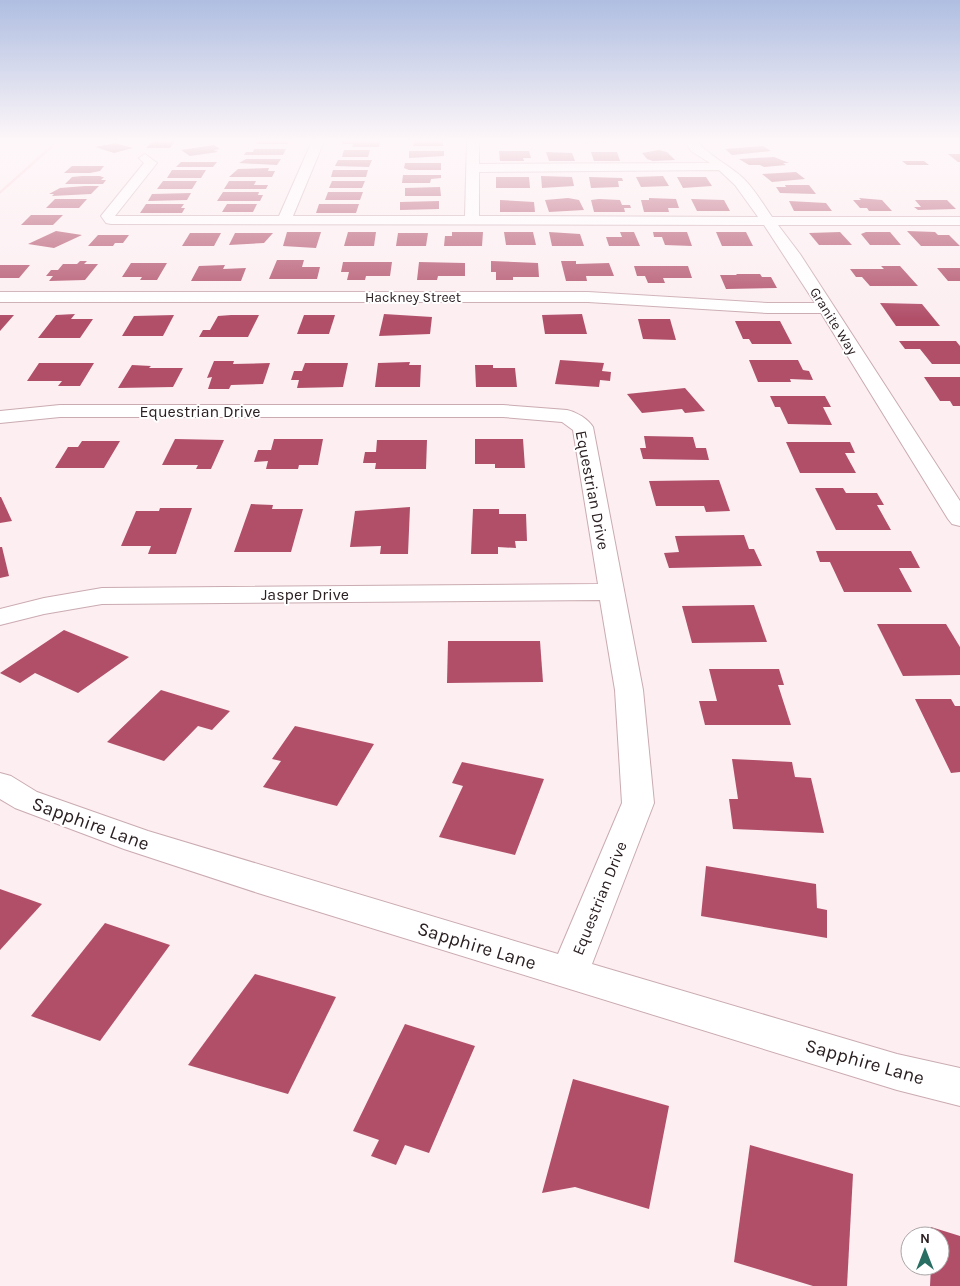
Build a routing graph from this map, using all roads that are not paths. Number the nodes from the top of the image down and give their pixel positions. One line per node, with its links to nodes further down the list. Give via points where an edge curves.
1 (122, 199): 5 (street, via 108,216 111,220)
2 (293, 199): 5 (street)
3 (472, 199): 6 (street)
4 (752, 199): 8 (street, Granite Way)
5 (284, 221): 6 (street)
6 (472, 221): 8 (street)
7 (960, 221): 8 (street)
8 (768, 222): 10 (street, Granite Way)
9 (0, 297): 10 (street, Hackney Street, via 588,297 768,308)
10 (826, 308): 12 (street, Granite Way)
11 (0, 417): 15 (street, Equestrian Drive, via 109,411 503,411 567,416 583,426)
12 (935, 479): 13 (street); 14 (street, Granite Way)
13 (960, 479)
14 (960, 519)
15 (612, 592): 16 (street, Jasper Drive, via 102,596); 18 (street, Equestrian Drive, via 629,690 638,803)
16 (0, 617)
17 (0, 784): 18 (street, Sapphire Lane, via 26,800 136,840)
18 (569, 973): 19 (street, Sapphire Lane, via 897,1072)
19 (960, 1087)

